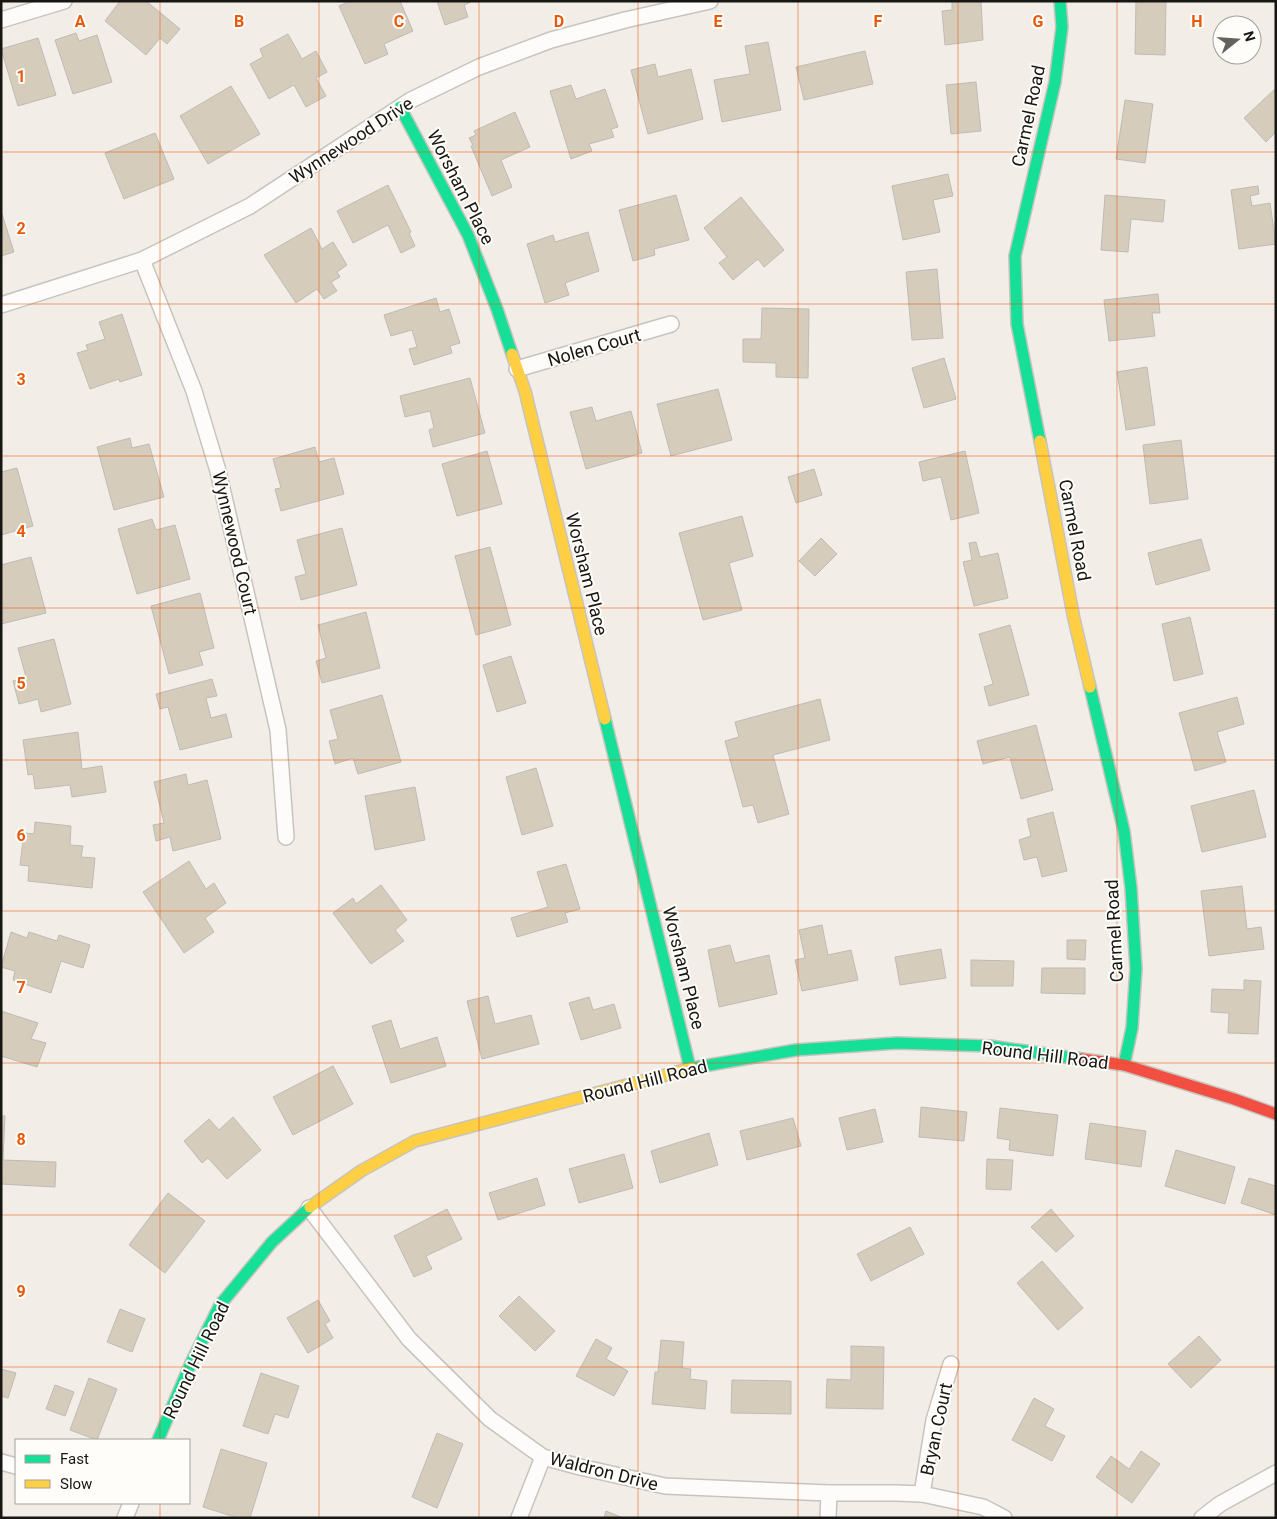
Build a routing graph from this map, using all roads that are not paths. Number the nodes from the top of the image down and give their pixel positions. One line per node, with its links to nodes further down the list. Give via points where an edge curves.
1 (64, 1): 4 (street)
2 (710, 1): 5 (street, Wynnewood Drive, via 551,40 479,67)
3 (1060, 1): 11 (street, Carmel Road, via 1062,27 1055,82 1015,256 1017,324 1074,619 1124,831 1136,969 1132,1028)
4 (1, 20)
5 (400, 107): 6 (street, Wynnewood Drive, via 250,206); 9 (street, Worsham Place, via 468,235)
6 (142, 260): 7 (street, Wynnewood Drive); 10 (street, Wynnewood Court, via 194,391 218,471 278,730)
7 (1, 305)
8 (671, 324): 9 (street, Nolen Court)
9 (517, 369): 12 (street, Worsham Place)
10 (286, 837)
11 (1124, 1065): 12 (street, Round Hill Road, via 990,1046 897,1043 796,1050); 13 (street, Round Hill Road)
12 (690, 1068): 14 (street, Round Hill Road, via 415,1141 361,1171)
13 (1276, 1114)
14 (309, 1208): 16 (street, Round Hill Road, via 272,1242 220,1305); 17 (street, Waldron Drive, via 410,1339 490,1419)
15 (951, 1364): 22 (street, Bryan Court, via 934,1420)
16 (158, 1439)
17 (543, 1457): 21 (street, Waldron Drive, via 665,1486); 25 (street)
18 (1, 1462): 19 (street)
19 (15, 1466)
20 (1276, 1473): 28 (street, via 1220,1504)
21 (829, 1493): 22 (street, Waldron Drive); 26 (street)
22 (922, 1494): 27 (street, Waldron Drive, via 983,1507)
23 (131, 1504): 24 (street)
24 (125, 1518)
25 (519, 1518)
26 (828, 1518)
27 (1004, 1518)
28 (1202, 1518)

